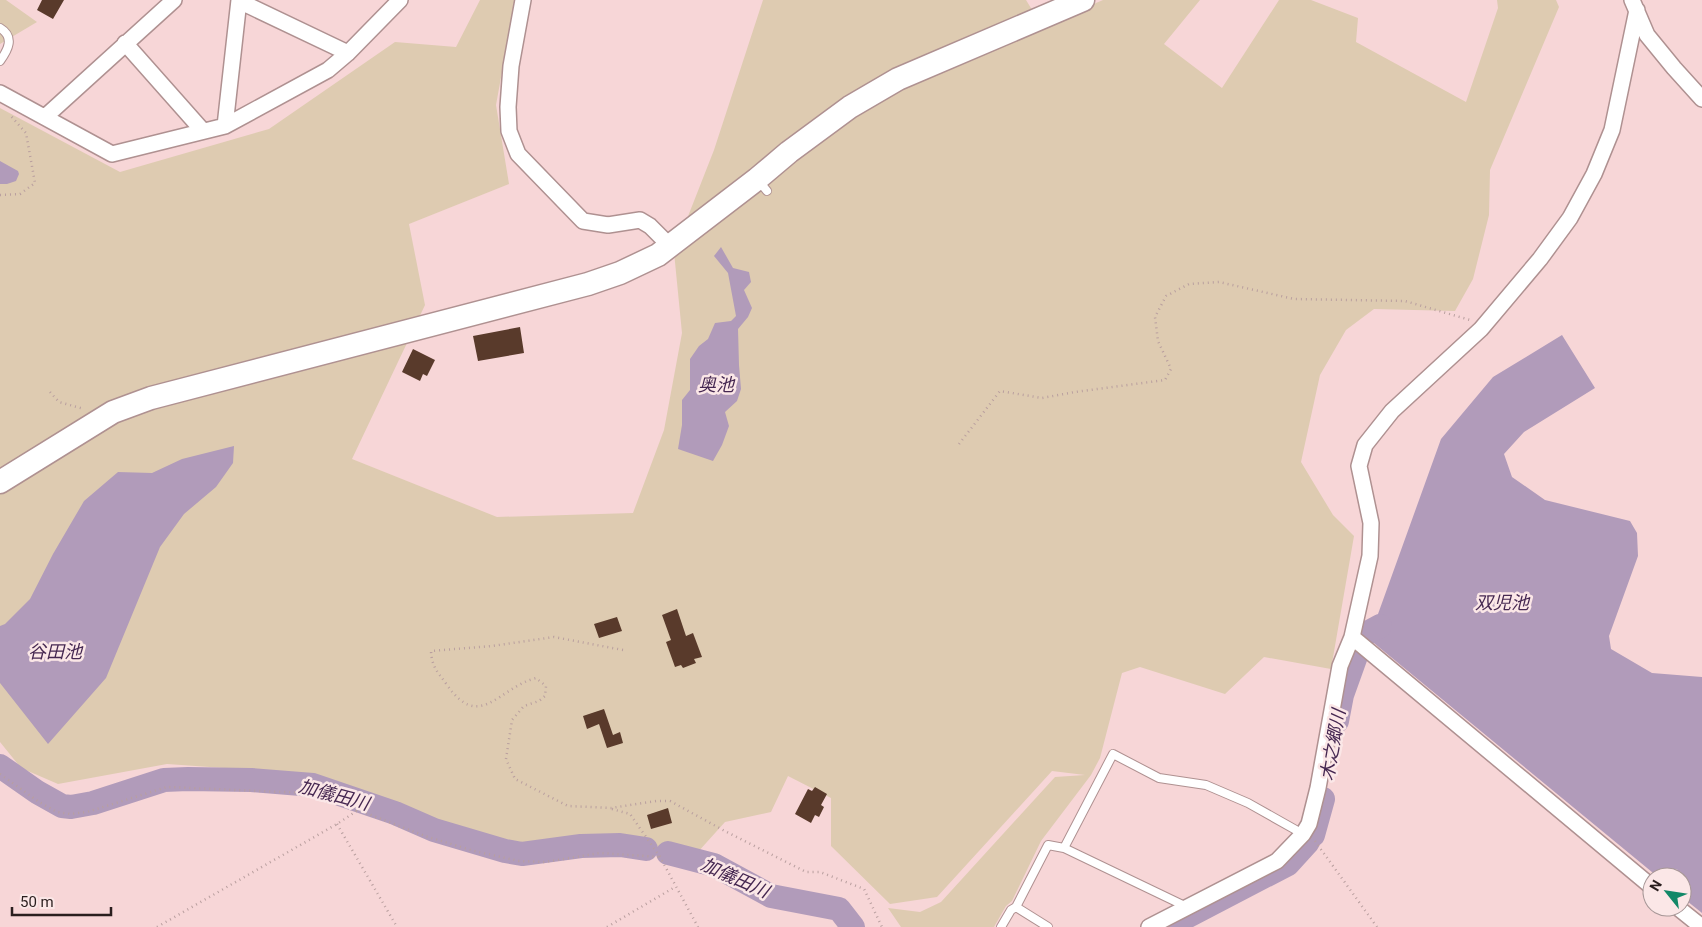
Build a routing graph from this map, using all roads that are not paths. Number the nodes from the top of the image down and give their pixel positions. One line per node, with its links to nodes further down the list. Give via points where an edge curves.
1 (174, 0): 8 (street)
2 (239, 0): 9 (street); 14 (street)
3 (400, 0): 9 (street)
4 (523, 0): 16 (street, via 511,66 508,107 509,131 518,154 584,221 608,225 640,220)
5 (1083, 0): 16 (street, via 898,79 850,107 789,152 762,185)
6 (1634, 5): 12 (street, via 1647,35); 18 (street, via 1612,130 1594,174 1570,218 1481,329 1392,411 1365,445 1359,466 1371,523 1370,556)
7 (0, 28): 10 (lane, via 9,40 8,50)
8 (125, 43): 13 (street); 15 (street)
9 (348, 53): 14 (street, via 328,70)
10 (0, 60)
11 (0, 93): 13 (street)
12 (1702, 99)
13 (45, 117): 15 (street, via 112,154)
14 (226, 126): 15 (street)
15 (203, 131)
16 (670, 246): 17 (street, via 620,273 588,284 151,398 114,412)
17 (0, 482)
18 (1352, 637): 19 (street, via 1340,666 1318,788 1309,824); 21 (street)
19 (1303, 834): 20 (lane, via 1248,803 1206,785 1160,778 1113,754); 23 (street, via 1277,861)
20 (1064, 848): 22 (lane, via 1048,845); 23 (lane)
21 (1642, 879)
22 (1016, 907): 25 (lane); 26 (lane)
23 (1187, 907): 27 (street)
24 (1690, 917): 28 (street)
25 (1001, 927)
26 (1048, 927)
27 (1149, 927)
28 (1702, 927)

